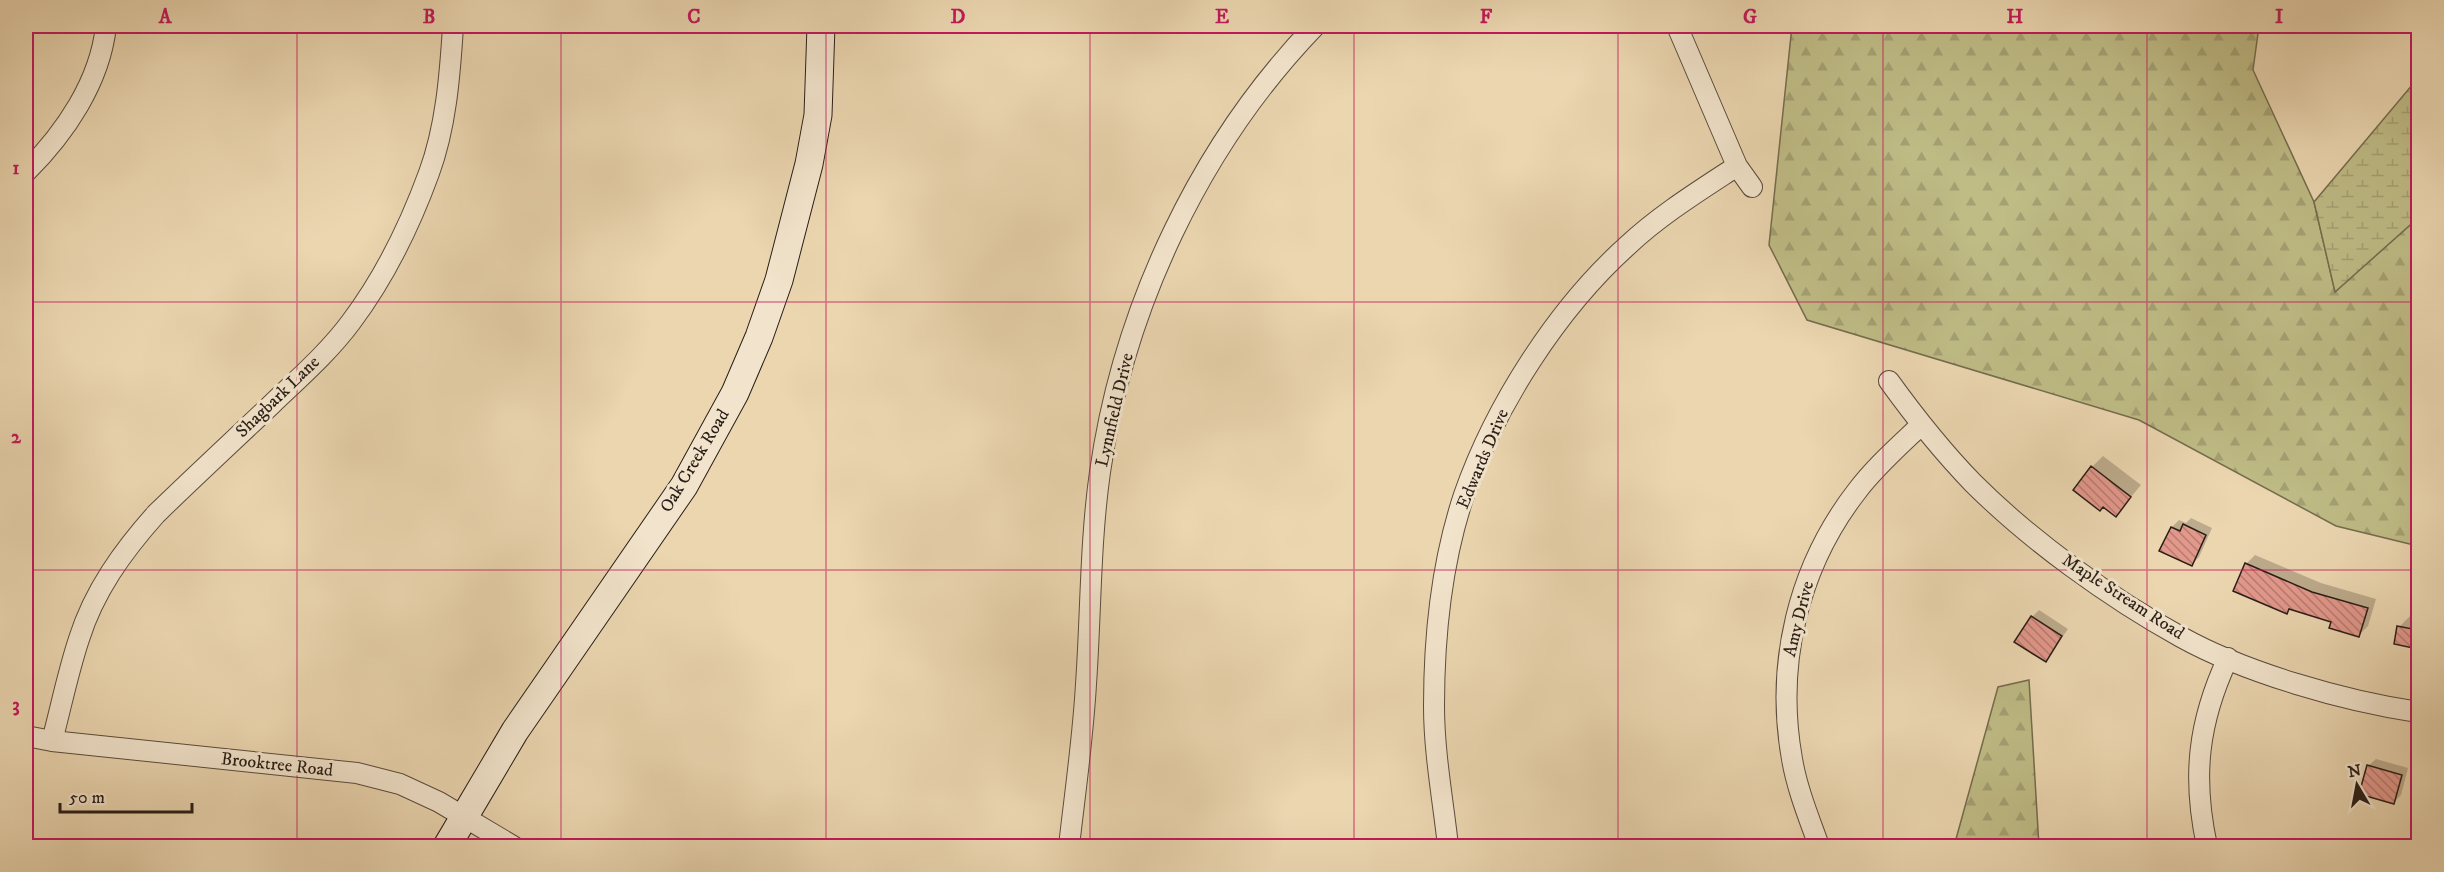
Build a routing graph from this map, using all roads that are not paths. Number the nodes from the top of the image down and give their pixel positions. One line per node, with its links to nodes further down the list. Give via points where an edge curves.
1 (106, 26): 7 (street, via 98,64 80,102 61,133)
2 (453, 26): 14 (street, Shagbark Lane, via 442,121 429,173 392,257 366,301 322,356 132,540 95,600 80,638)
3 (821, 26): 15 (street, Oak Creek Road, via 818,115 809,164 779,280 735,393 684,486 557,668)
4 (1315, 26): 18 (street, Lynnfield Drive, via 1259,91 1195,191 1145,298 1120,375 1100,471 1093,529 1086,686)
5 (1677, 26): 6 (street)
6 (1737, 166): 8 (street); 19 (street, Edwards Drive, via 1664,215 1627,246 1565,311 1531,360 1464,495 1447,565 1436,652 1436,744)
7 (26, 172)
8 (1752, 187)
9 (1889, 381): 10 (street, Maple Stream Road)
10 (1921, 425): 11 (street, Maple Stream Road, via 1974,484 2063,559 2172,632); 20 (street, Amy Drive, via 1870,475 1845,507 1821,546 1797,611 1786,685 1787,720 1792,760)
11 (2228, 658): 12 (street, Maple Stream Road, via 2335,694); 21 (street, via 2204,720 2199,754 2201,820)
12 (2418, 712)
13 (26, 736): 14 (street, Brooktree Road)
14 (52, 741): 15 (street, Brooktree Road, via 357,773 400,784)
15 (463, 816): 16 (street, Oak Creek Road); 17 (street, Brooktree Road)
16 (447, 846)
17 (513, 846)
18 (1069, 846)
19 (1448, 846)
20 (1819, 846)
21 (2207, 846)

